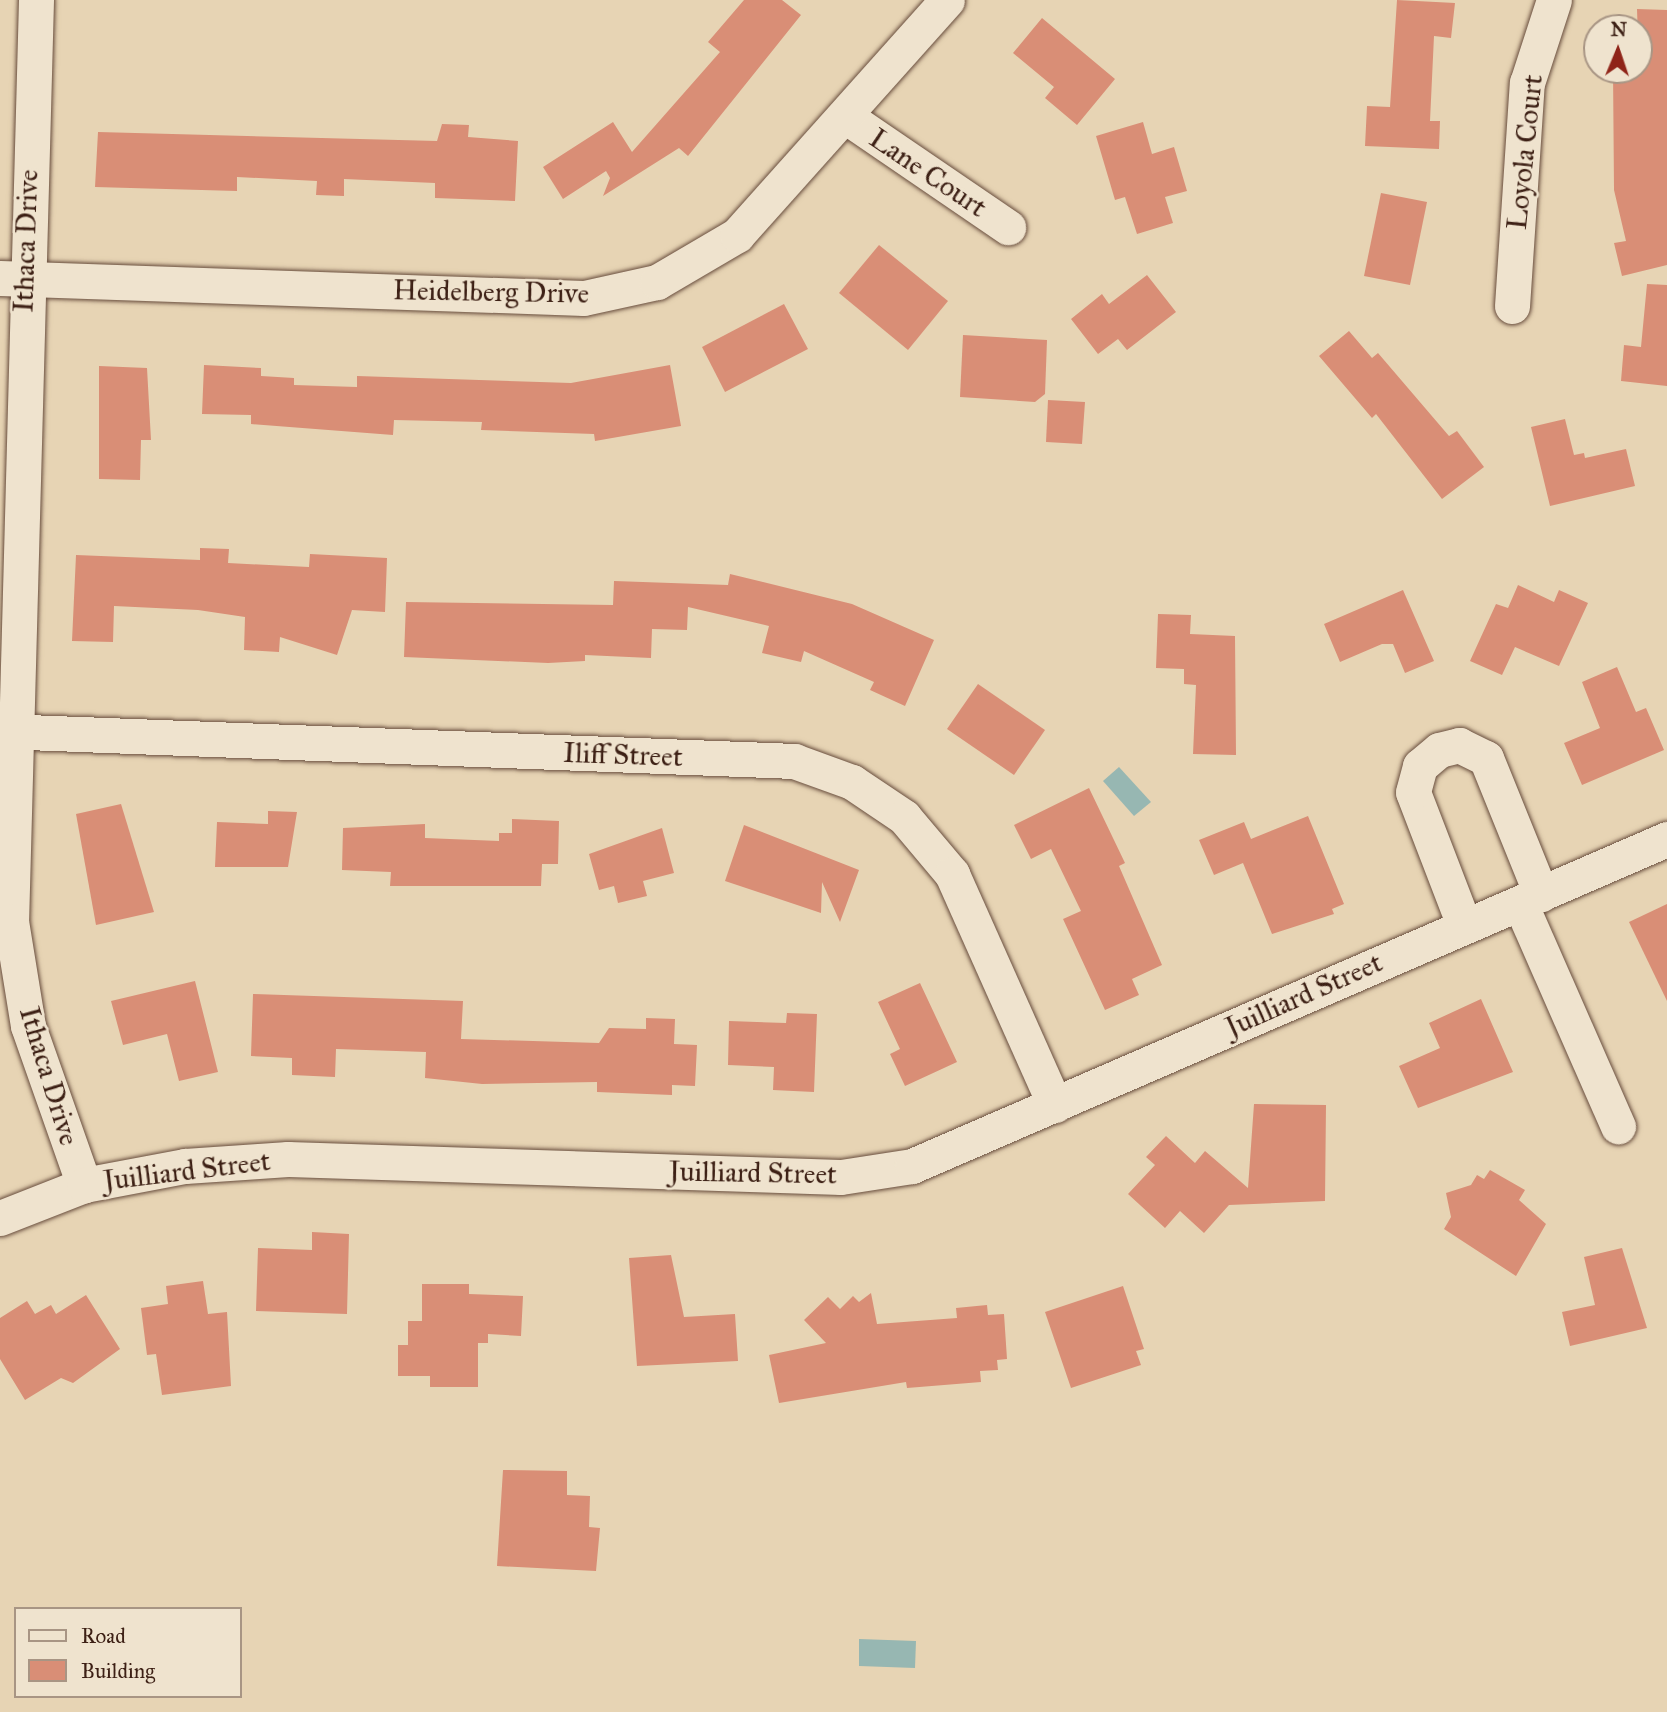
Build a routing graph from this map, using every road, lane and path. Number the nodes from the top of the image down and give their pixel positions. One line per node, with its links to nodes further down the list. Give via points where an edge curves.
1 (36, 0): 6 (street, Ithaca Drive)
2 (947, 0): 4 (street, Heidelberg Drive)
3 (1555, 0): 7 (street, Loyola Court, via 1527,83)
4 (848, 118): 5 (street, Lane Court); 6 (street, Heidelberg Drive, via 737,235 707,257 657,282 584,298)
5 (1008, 228)
6 (12, 278): 8 (street, Ithaca Drive)
7 (1512, 306)
8 (7, 731): 12 (street, Iliff Street, via 794,761 852,782 904,817 952,874); 14 (street, Ithaca Drive, via 11,921 28,1026)
9 (1667, 839): 10 (street, Juilliard Street)
10 (1531, 898): 11 (street, Juilliard Street); 11 (street, via 1486,758 1459,745 1439,750 1420,766 1413,792); 13 (street)
11 (1464, 925): 12 (street, Juilliard Street)
12 (1055, 1105): 14 (street, Juilliard Street, via 912,1166 841,1177 288,1159 185,1166)
13 (1618, 1126)
14 (84, 1185): 15 (street, Juilliard Street)
15 (0, 1218)

